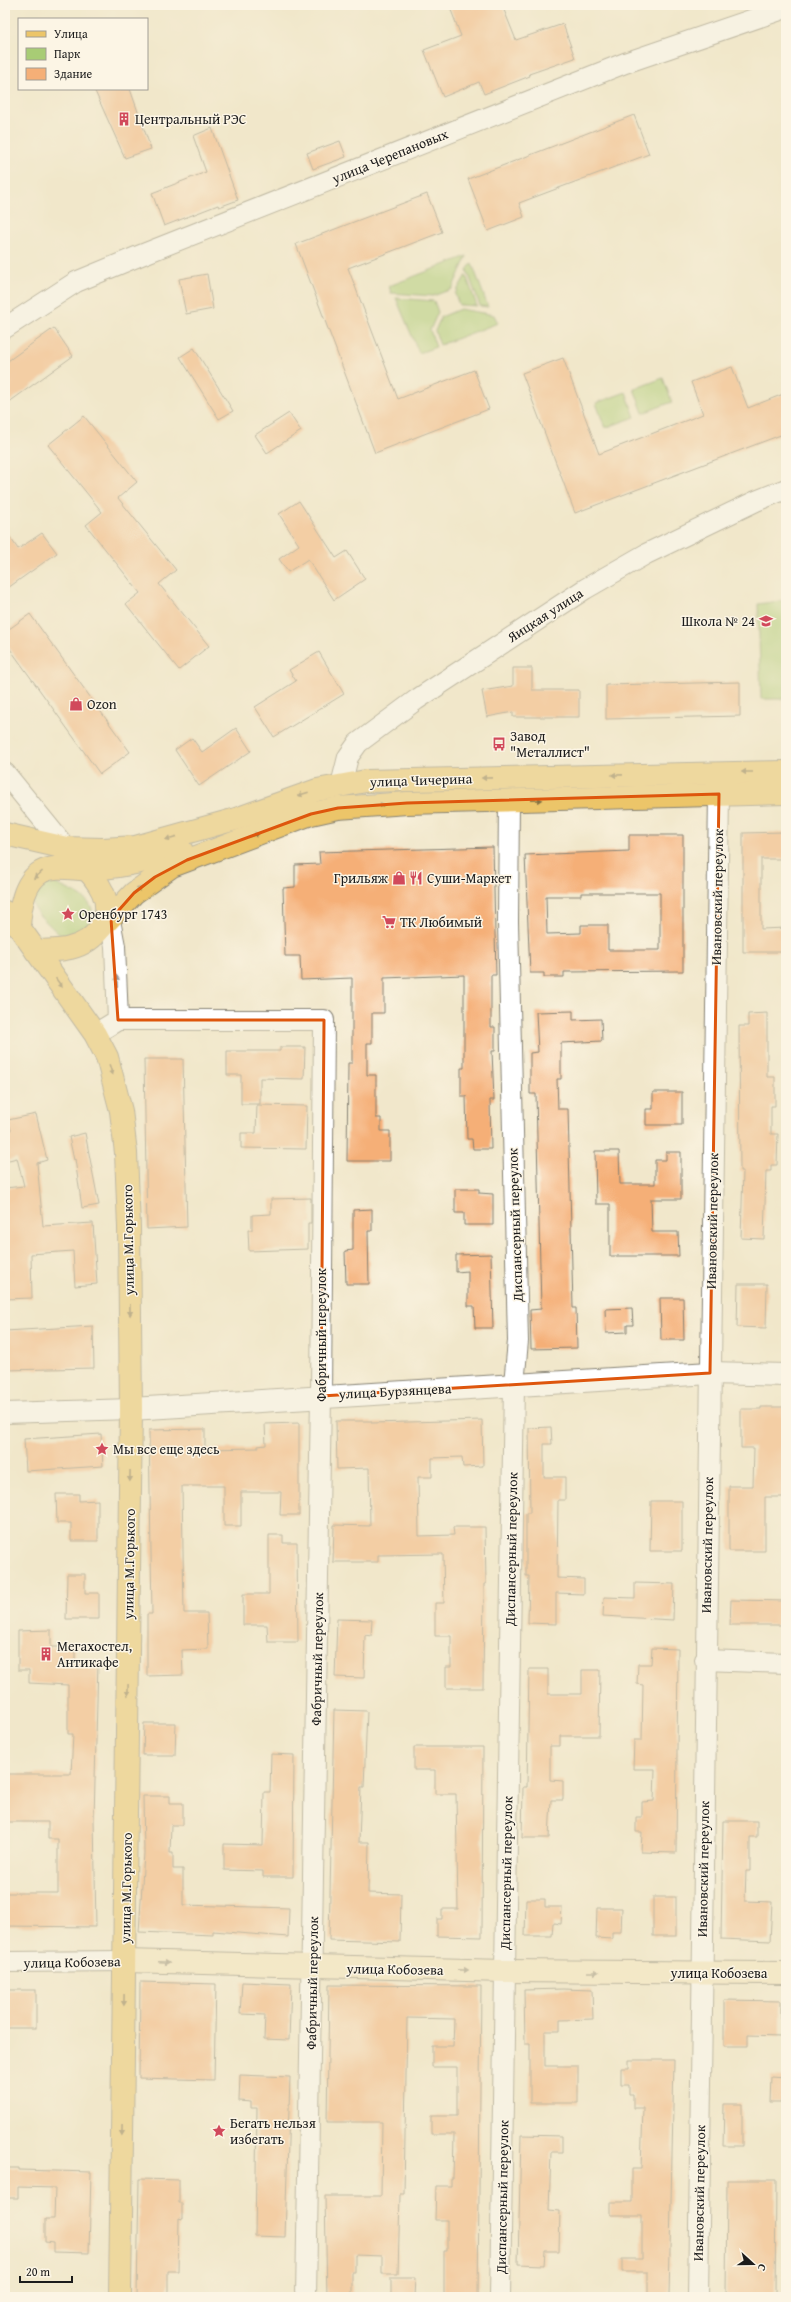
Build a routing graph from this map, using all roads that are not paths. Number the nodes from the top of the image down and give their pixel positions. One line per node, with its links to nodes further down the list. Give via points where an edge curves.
1 (786, 8): 2 (street, улица Черепановых, via 624,63 141,255 76,282)
2 (5, 328)
3 (786, 489): 6 (street, Яицкая улица, via 646,554 585,589 416,700 358,743 348,757)
4 (786, 772): 6 (main road, улица Чичерина, one-way to 6, via 423,779 366,781)
5 (5, 773): 12 (street)
6 (341, 785): 10 (main road, улица Чичерина, one-way to 10, via 295,797)
7 (786, 793): 8 (main road, улица Чичерина)
8 (719, 794): 9 (main road, улица Чичерина, one-way to 8); 19 (street, Ивановский переулок)
9 (509, 800): 14 (main road, улица Чичерина, one-way to 9, via 134,892 172,866 311,814 338,808 407,803); 21 (street, Диспансерный переулок, via 508,922 518,1342)
10 (236, 819): 12 (main road, улица Чичерина, one-way to 12, via 135,847); 13 (main road, via 183,850)
11 (5, 834): 12 (main road, улица Чичерина)
12 (66, 848): 13 (main road)
13 (86, 874): 14 (main road, via 104,892); 15 (main road, one-way to 15, via 48,868 39,873 30,883)
14 (105, 918): 16 (main road, via 91,939 69,949); 17 (street, one-way to 14, via 115,946)
15 (12, 920): 16 (main road)
16 (36, 951): 18 (main road, улица М.Горького, one-way to 18)
17 (118, 1020): 18 (street); 22 (street, Фабричный переулок, via 324,1020)
18 (95, 1034): 23 (main road, улица М.Горького, one-way to 23, via 107,1057 115,1082 126,1152)
19 (710, 1373): 20 (street, улица Бурзянцева); 21 (street, улица Бурзянцева); 25 (street, Ивановский переулок)
20 (786, 1375)
21 (514, 1384): 22 (street, улица Бурзянцева); 30 (street, Диспансерный переулок)
22 (321, 1396): 23 (street, улица Бурзянцева); 29 (street, Фабричный переулок)
23 (131, 1409): 24 (street, улица Бурзянцева); 27 (main road, улица М.Горького, one-way to 27)
24 (5, 1413)
25 (705, 1660): 26 (street); 31 (street, Ивановский переулок)
26 (786, 1663)
27 (125, 1961): 28 (street, улица Кобозева); 29 (main road, улица Кобозева, one-way to 29); 33 (main road, улица М.Горького, one-way to 33)
28 (5, 1962)
29 (312, 1967): 30 (main road, улица Кобозева, one-way to 30); 34 (street, Фабричный переулок)
30 (505, 1971): 31 (main road, улица Кобозева, one-way to 31); 35 (street, Диспансерный переулок)
31 (702, 1973): 32 (main road, улица Кобозева); 36 (street, Ивановский переулок)
32 (786, 1973)
33 (120, 2297)
34 (306, 2297)
35 (500, 2297)
36 (698, 2297)

